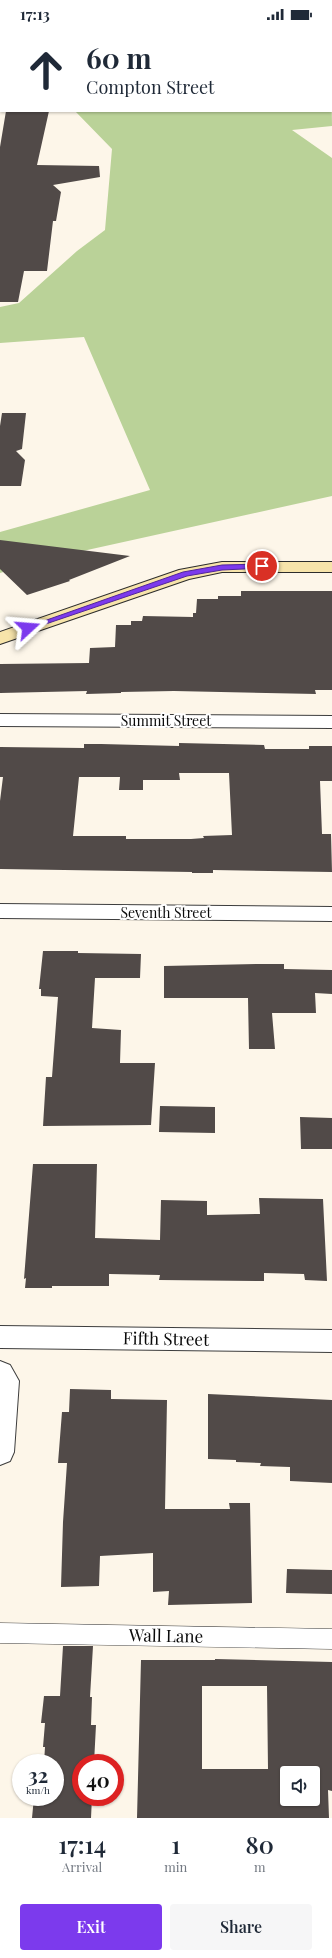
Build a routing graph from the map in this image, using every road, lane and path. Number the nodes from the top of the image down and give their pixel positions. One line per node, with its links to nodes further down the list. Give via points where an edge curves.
1 (332, 566): 2 (street, via 222,567 185,574)
2 (0, 638)
3 (0, 720): 4 (street, Summit Street)
4 (332, 722)
5 (0, 912): 6 (street, Seventh Street)
6 (332, 914)
7 (0, 1337): 8 (street, Fifth Street)
8 (332, 1340)
9 (0, 1373): 10 (street, via 5,1381)
10 (0, 1452)
11 (0, 1633): 12 (lane, Wall Lane)
12 (332, 1639)

